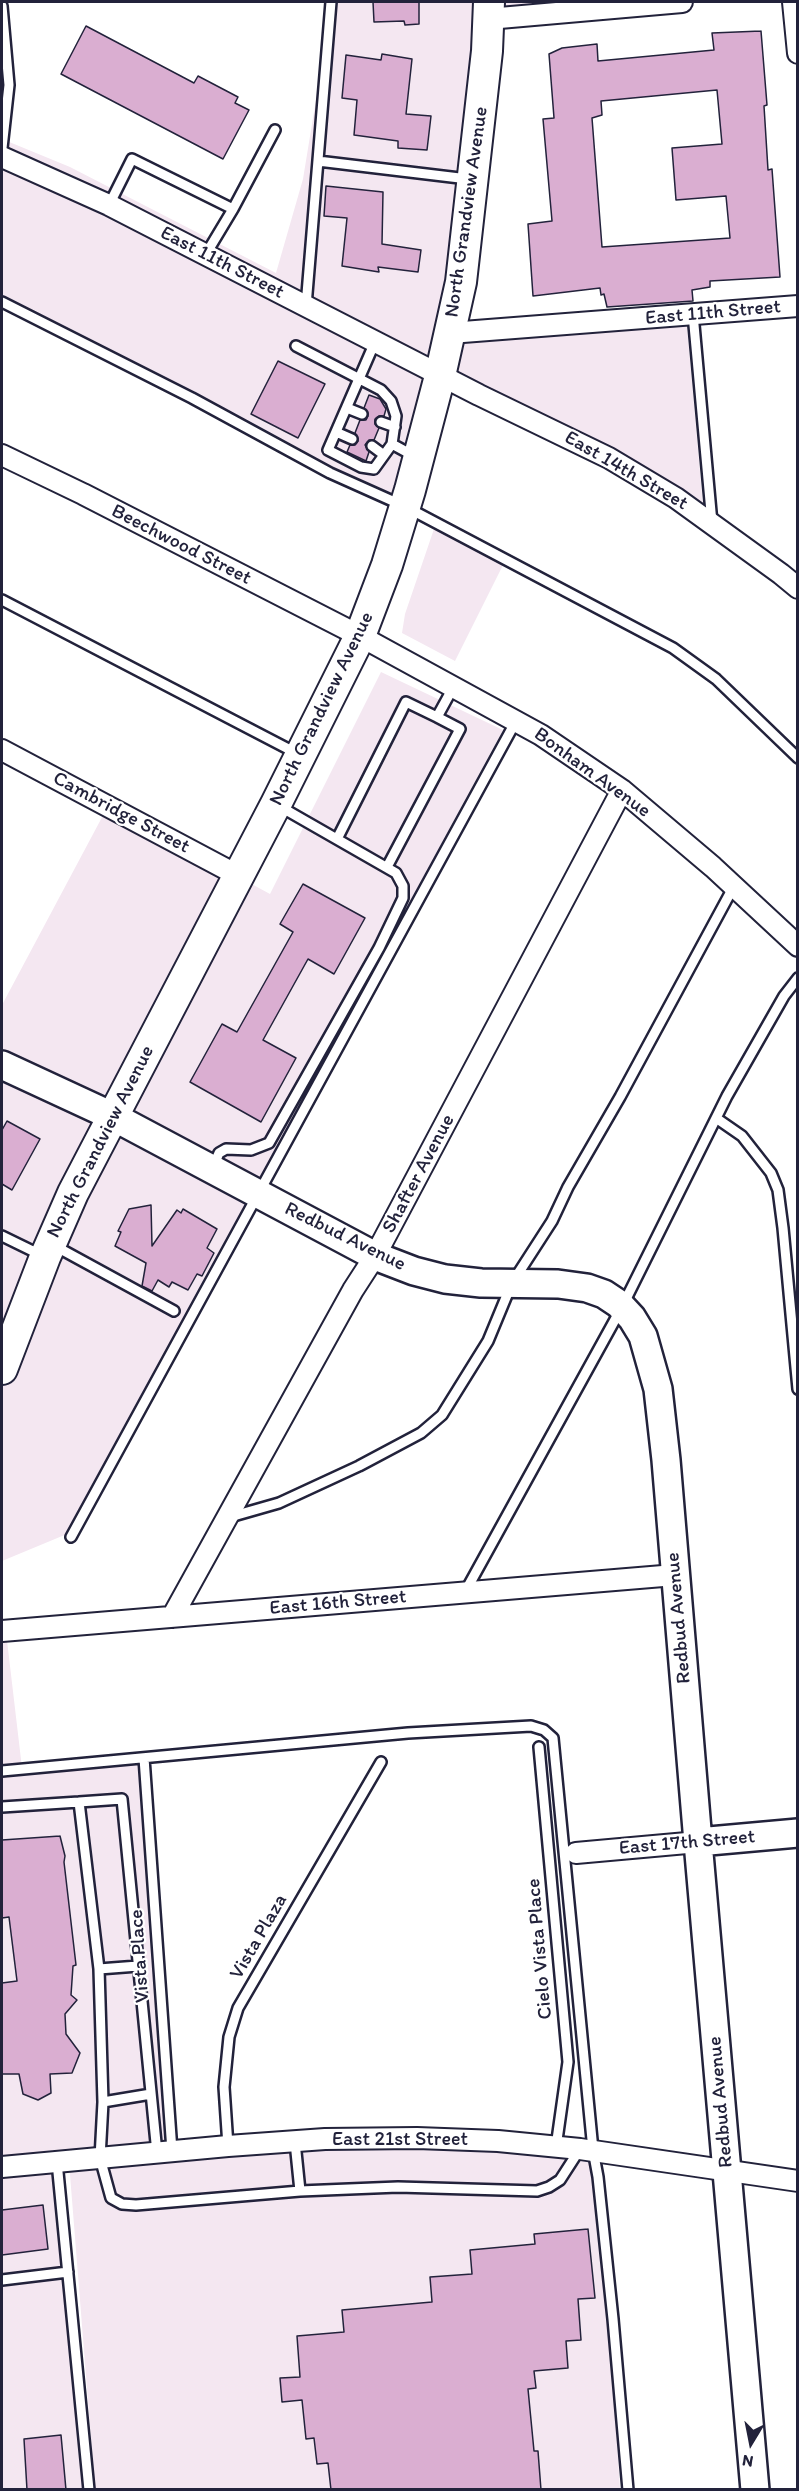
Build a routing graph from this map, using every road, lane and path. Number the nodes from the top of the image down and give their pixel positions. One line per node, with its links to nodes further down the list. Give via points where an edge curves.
1 (331, 2): 12 (lane)
2 (682, 2): 4 (street)
3 (793, 2): 7 (street)
4 (634, 4): 6 (street)
5 (2, 6): 10 (lane, via 9,85)
6 (488, 10): 13 (main road, North Grandview Avenue)
7 (796, 30): 8 (street)
8 (798, 53)
9 (275, 130): 15 (lane)
10 (2, 148)
11 (2, 157): 14 (street, East 11th Street)
12 (318, 161): 13 (lane); 18 (lane)
13 (473, 180): 21 (main road, North Grandview Avenue, via 461,282)
14 (109, 204): 15 (lane, via 132,159); 16 (street, East 11th Street)
15 (233, 209): 16 (lane)
16 (206, 254): 18 (street, East 11th Street)
17 (2, 302): 37 (lane, via 330,473)
18 (306, 306): 22 (street, East 11th Street)
19 (798, 306): 20 (street, East 11th Street)
20 (693, 314): 21 (street, East 11th Street); 38 (lane)
21 (450, 333): 24 (main road, North Grandview Avenue)
22 (375, 342): 24 (street, East 11th Street); 25 (lane)
23 (296, 346): 25 (lane)
24 (440, 376): 36 (main road, North Grandview Avenue); 38 (street, East 14th Street, via 609,458)
25 (359, 379): 26 (lane); 29 (lane, via 381,390 391,401 396,416)
26 (347, 408): 27 (lane); 30 (lane)
27 (362, 414)
28 (381, 422): 29 (lane)
29 (394, 428): 32 (lane)
30 (336, 432): 31 (lane); 35 (lane, via 328,450 361,467 374,469)
31 (352, 439)
32 (392, 444): 35 (lane); 36 (lane)
33 (372, 446): 35 (lane)
34 (2, 455): 41 (street, Beechwood Street)
35 (384, 455)
36 (419, 458): 37 (main road, North Grandview Avenue)
37 (405, 507): 41 (main road, North Grandview Avenue); 47 (lane, via 673,648 716,679)
38 (712, 523): 39 (street, East 14th Street)
39 (798, 588)
40 (2, 600): 46 (lane)
41 (360, 636): 42 (street, Bonham Avenue); 46 (main road, North Grandview Avenue)
42 (454, 686): 43 (lane); 44 (street, Bonham Avenue)
43 (437, 717): 50 (lane, via 406,702); 51 (lane, via 460,729)
44 (516, 721): 48 (street, Bonham Avenue); 60 (lane)
45 (2, 750): 52 (street, Cambridge Street)
46 (300, 755): 49 (main road, North Grandview Avenue)
47 (798, 758)
48 (622, 790): 53 (street, Bonham Avenue); 63 (street, Shafter Avenue)
49 (276, 804): 50 (lane); 52 (main road, North Grandview Avenue)
50 (337, 839): 51 (lane)
51 (387, 867): 59 (lane, via 401,880 403,898 380,948 269,1143 251,1150 226,1149 219,1153)
52 (239, 876): 57 (main road, North Grandview Avenue)
53 (734, 886): 54 (street, Bonham Avenue); 64 (lane, via 552,1221)
54 (798, 946)
55 (798, 978): 58 (lane)
56 (2, 1065): 57 (street, Redbud Avenue)
57 (112, 1116): 59 (street, Redbud Avenue); 62 (main road, North Grandview Avenue)
58 (716, 1118): 65 (lane); 68 (lane, via 742,1136 771,1173 778,1190)
59 (212, 1170): 60 (street, Redbud Avenue)
60 (257, 1193): 63 (street, Redbud Avenue); 70 (lane)
61 (2, 1236): 62 (lane)
62 (48, 1250): 66 (lane); 67 (main road, North Grandview Avenue)
63 (375, 1257): 64 (street, Redbud Avenue, via 445,1279); 69 (street, Shafter Avenue)
64 (512, 1283): 65 (street, Redbud Avenue, via 587,1288); 69 (lane, via 488,1341 466,1378 442,1415 422,1433 279,1503)
65 (622, 1307): 71 (street, Redbud Avenue, via 643,1336 658,1389); 72 (lane)
66 (174, 1311)
67 (2, 1368)
68 (798, 1389)
69 (227, 1518): 73 (street, Shafter Avenue)
70 (71, 1537)
71 (675, 1575): 72 (street, East 16th Street); 82 (street, Redbud Avenue)
72 (465, 1592): 73 (street, East 16th Street)
73 (172, 1617): 74 (street, East 16th Street)
74 (2, 1632)
75 (539, 1747): 90 (lane, Cielo Vista Place, via 568,2062)
76 (144, 1758): 78 (lane); 91 (lane, via 408,1733 531,1726 544,1730 553,1738 556,1755); 92 (lane, Vista Place)
77 (381, 1762): 89 (lane, Vista Plaza, via 238,2008 229,2037 224,2087)
78 (2, 1772)
79 (79, 1802): 80 (lane); 84 (lane, via 122,1799); 85 (lane)
80 (2, 1808)
81 (798, 1833): 82 (street, East 17th Street)
82 (698, 1842): 83 (street, East 17th Street); 96 (street, Redbud Avenue)
83 (576, 1852)
84 (138, 1966): 85 (lane); 86 (lane)
85 (99, 1969): 87 (lane)
86 (151, 2094): 87 (lane); 92 (lane)
87 (103, 2102): 93 (lane)
88 (295, 2142): 89 (street, East 21st Street); 90 (street, East 21st Street, via 417,2138); 98 (lane)
89 (228, 2146): 92 (street, East 21st Street)
90 (556, 2146): 91 (street, East 21st Street)
91 (586, 2150): 96 (street, East 21st Street); 98 (lane, via 560,2180 537,2191 398,2187); 102 (lane, via 598,2177)
92 (164, 2152): 93 (street, East 21st Street)
93 (100, 2158): 94 (street, East 21st Street); 98 (lane, via 111,2198 122,2204)
94 (57, 2162): 95 (street, East 21st Street); 99 (lane)
95 (2, 2167)
96 (727, 2170): 97 (street, East 21st Street); 103 (street, Redbud Avenue)
97 (798, 2181)
98 (300, 2191)
99 (68, 2272): 100 (lane); 101 (lane)
100 (2, 2280)
101 (89, 2490)
102 (628, 2490)
103 (755, 2490)

